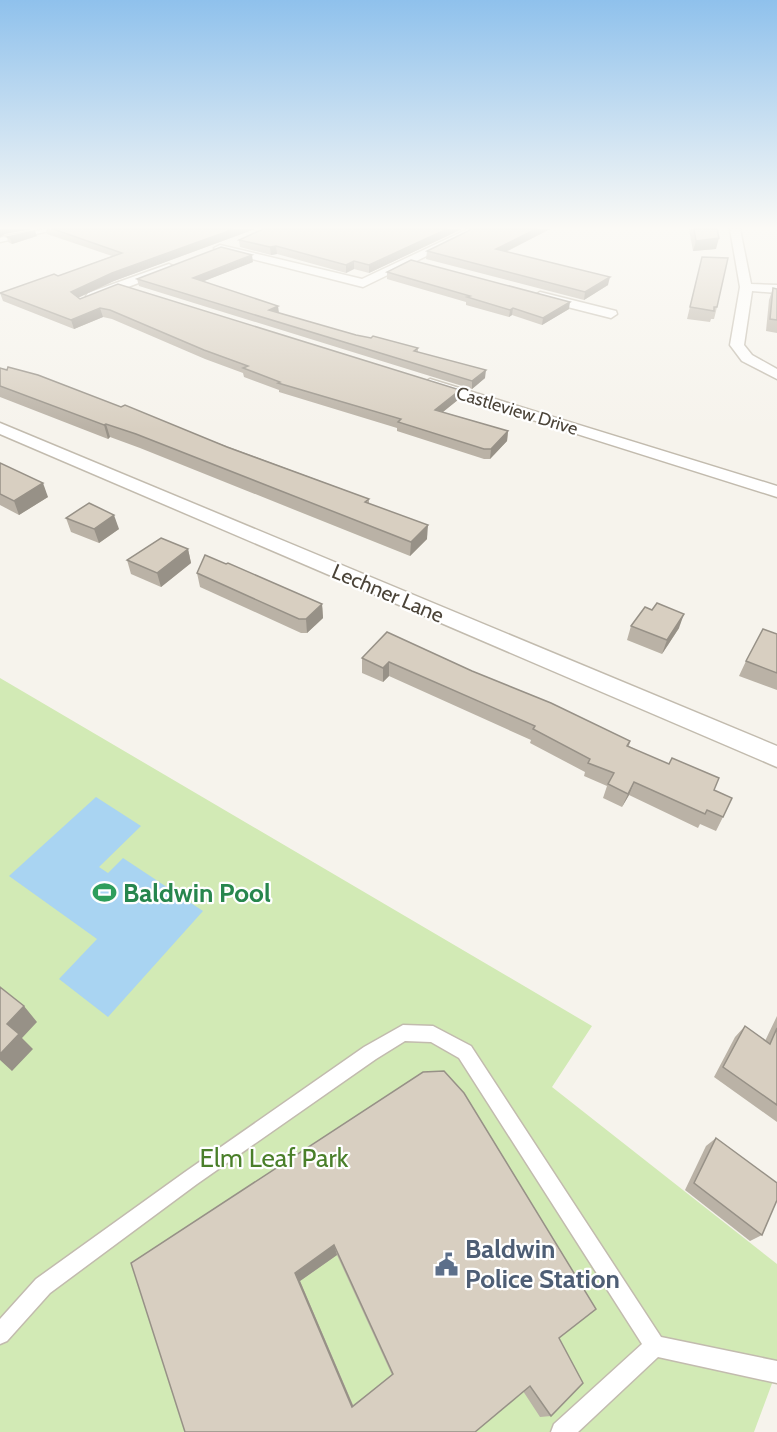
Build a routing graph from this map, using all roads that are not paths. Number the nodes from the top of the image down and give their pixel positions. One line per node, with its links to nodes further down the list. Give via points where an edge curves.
1 (94, 296): 4 (street)
2 (540, 296): 5 (street)
3 (745, 296): 6 (street, via 737,345 747,358)
4 (81, 301)
5 (611, 314)
6 (777, 375)
7 (414, 378): 9 (street, Castleview Drive)
8 (0, 428): 10 (street, Lechner Lane)
9 (777, 492)
10 (777, 757)
11 (0, 1334): 12 (lane, via 43,1286 191,1178 403,1033 433,1034 465,1052)
12 (655, 1346): 13 (lane); 14 (lane)
13 (777, 1372)
14 (562, 1432)

